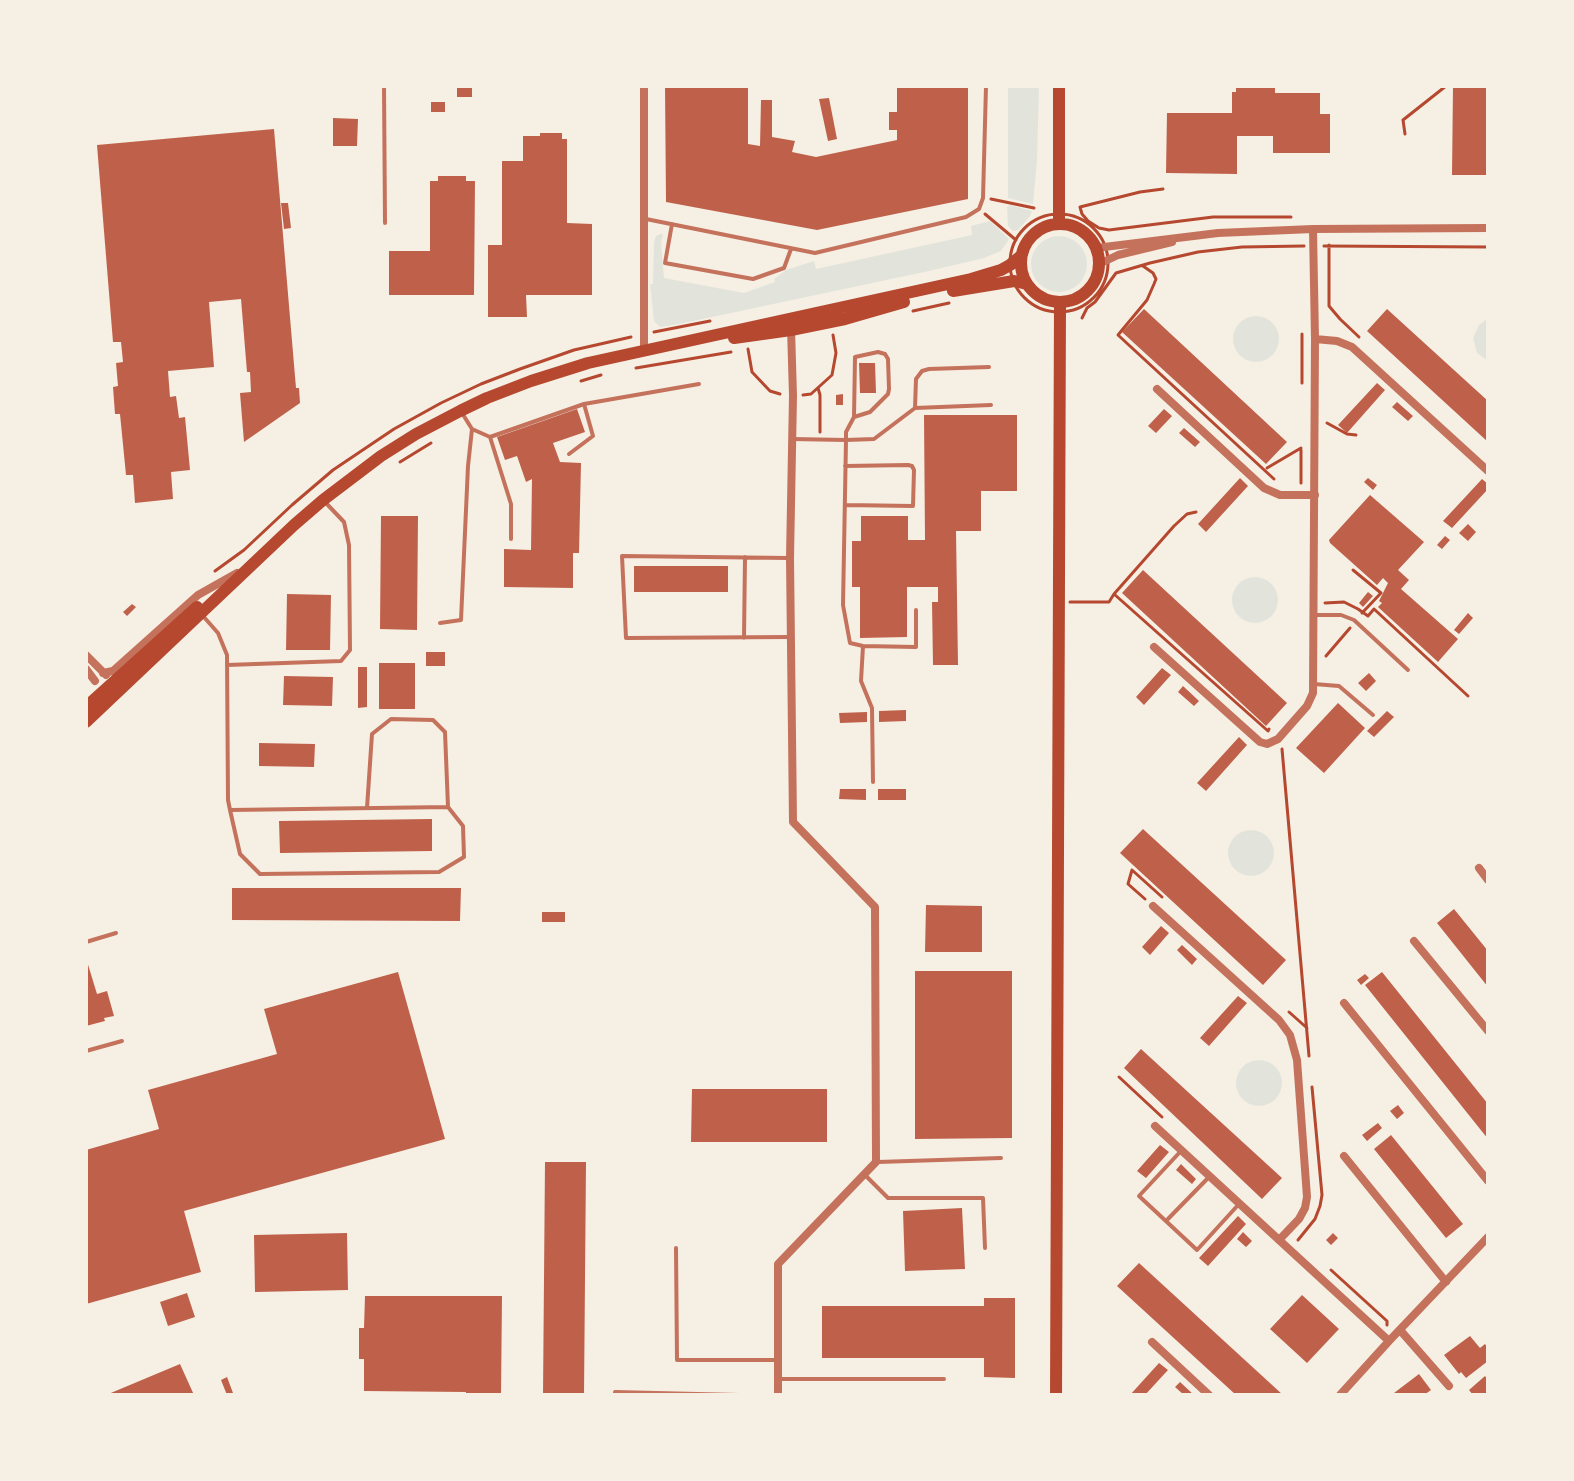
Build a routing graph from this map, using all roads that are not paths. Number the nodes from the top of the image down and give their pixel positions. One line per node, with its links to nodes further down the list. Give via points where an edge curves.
1 (384, 86): 7 (lane)
2 (644, 86): 5 (street)
3 (986, 86): 13 (lane, via 979,209 966,217 815,253)
4 (1059, 86): 6 (main road)
5 (643, 218): 8 (lane); 22 (street)
6 (1058, 219): 12 (main road); 14 (main road)
7 (385, 223)
8 (672, 224): 13 (lane); 13 (lane, via 665,263 753,279 784,268)
9 (1488, 228): 10 (street)
10 (1313, 229): 11 (street); 21 (street)
11 (1200, 234): 12 (street); 15 (street)
12 (1101, 247): 15 (main road)
13 (791, 248)
14 (1017, 252): 16 (main road); 17 (main road, via 971,279)
15 (1104, 262): 18 (main road, via 1087,291)
16 (1021, 287): 18 (main road); 20 (main road, via 964,288)
17 (869, 302): 19 (main road); 20 (street, via 798,322)
18 (1060, 307): 104 (main road)
19 (776, 322): 20 (main road); 22 (main road)
20 (791, 330): 22 (main road); 33 (street)
21 (1315, 339): 37 (street, via 1352,347); 38 (street)
22 (644, 351): 29 (main road, via 531,381)
23 (989, 367): 28 (lane, via 922,371 916,379)
24 (699, 384): 26 (lane)
25 (1157, 389): 38 (street, via 1264,488 1280,495)
26 (584, 404): 32 (lane); 35 (lane, via 593,436)
27 (991, 405): 28 (lane)
28 (915, 408): 34 (lane, via 874,439)
29 (460, 411): 31 (lane); 39 (main road, via 381,456)
30 (854, 417): 30 (lane, via 855,357 885,354 888,394 870,412); 34 (lane)
31 (472, 429): 32 (lane); 49 (lane, via 461,620)
32 (490, 437): 42 (lane, via 511,504)
33 (792, 439): 34 (lane); 44 (street)
34 (846, 440): 36 (lane)
35 (569, 454)
36 (845, 466): 40 (lane); 40 (lane, via 908,465 914,470 913,506)
37 (1488, 471)
38 (1315, 495): 48 (street)
39 (323, 500): 41 (main road); 55 (lane, via 344,522 349,545 350,650 341,661)
40 (845, 505): 52 (lane, via 843,605 850,643)
41 (294, 525): 45 (main road); 47 (main road)
42 (511, 539)
43 (745, 557): 44 (lane); 51 (lane); 51 (lane, via 622,556 626,638)
44 (790, 558): 50 (street)
45 (237, 573): 58 (street, via 198,595 113,671); 60 (main road)
46 (916, 610): 52 (lane, via 916,647)
47 (202, 614): 55 (lane, via 218,633); 60 (main road)
48 (1313, 615): 57 (lane, via 1354,620); 59 (street)
49 (440, 623)
50 (791, 637): 51 (lane); 83 (street, via 793,822 875,907)
51 (744, 638)
52 (863, 646): 65 (lane, via 861,681 872,708)
53 (1154, 647): 59 (street, via 1267,744 1307,706)
54 (86, 655): 58 (street)
55 (227, 665): 68 (lane)
56 (86, 669): 58 (street)
57 (1408, 670)
58 (99, 677): 60 (main road); 61 (main road)
59 (1313, 684): 63 (lane, via 1339,686)
60 (116, 686): 61 (main road); 64 (main road)
61 (98, 697): 62 (main road)
62 (86, 707)
63 (1373, 715)
64 (86, 719)
65 (873, 782)
66 (448, 807): 67 (lane); 67 (lane, via 445,732 433,720 391,719 372,734); 68 (lane, via 463,826 464,857 439,872 260,874 240,854)
67 (367, 808): 68 (lane)
68 (230, 810)
69 (1479, 868): 70 (street)
70 (1488, 880)
71 (1153, 906): 90 (street, via 1290,1035 1297,1060 1307,1197 1299,1219)
72 (116, 933): 74 (lane)
73 (1414, 941): 76 (street)
74 (86, 942)
75 (1344, 1003): 86 (street)
76 (1488, 1031)
77 (122, 1041): 78 (lane)
78 (86, 1051)
79 (1155, 1126): 80 (street)
80 (1182, 1150): 85 (street); 88 (lane, via 1139,1196)
81 (1344, 1156): 93 (street)
82 (1001, 1158): 83 (lane)
83 (876, 1162): 84 (street)
84 (864, 1174): 92 (lane, via 888,1198 983,1198); 97 (street, via 778,1264)
85 (1210, 1176): 87 (street); 88 (lane)
86 (1488, 1181)
87 (1239, 1204): 88 (lane, via 1197,1250); 90 (street)
88 (1166, 1221)
89 (1488, 1237): 93 (street)
90 (1279, 1240): 95 (street)
91 (676, 1248): 97 (lane, via 677,1360)
92 (985, 1248)
93 (1446, 1282): 94 (street)
94 (1400, 1330): 95 (street); 100 (street)
95 (1389, 1341): 106 (street)
96 (1152, 1342): 105 (street)
97 (778, 1360): 98 (street)
98 (778, 1379): 99 (lane); 103 (street)
99 (944, 1379)
100 (1449, 1386)
101 (615, 1395): 102 (lane)
102 (739, 1395)
103 (778, 1395)
104 (1056, 1395)
105 (1209, 1395)
106 (1340, 1395)

